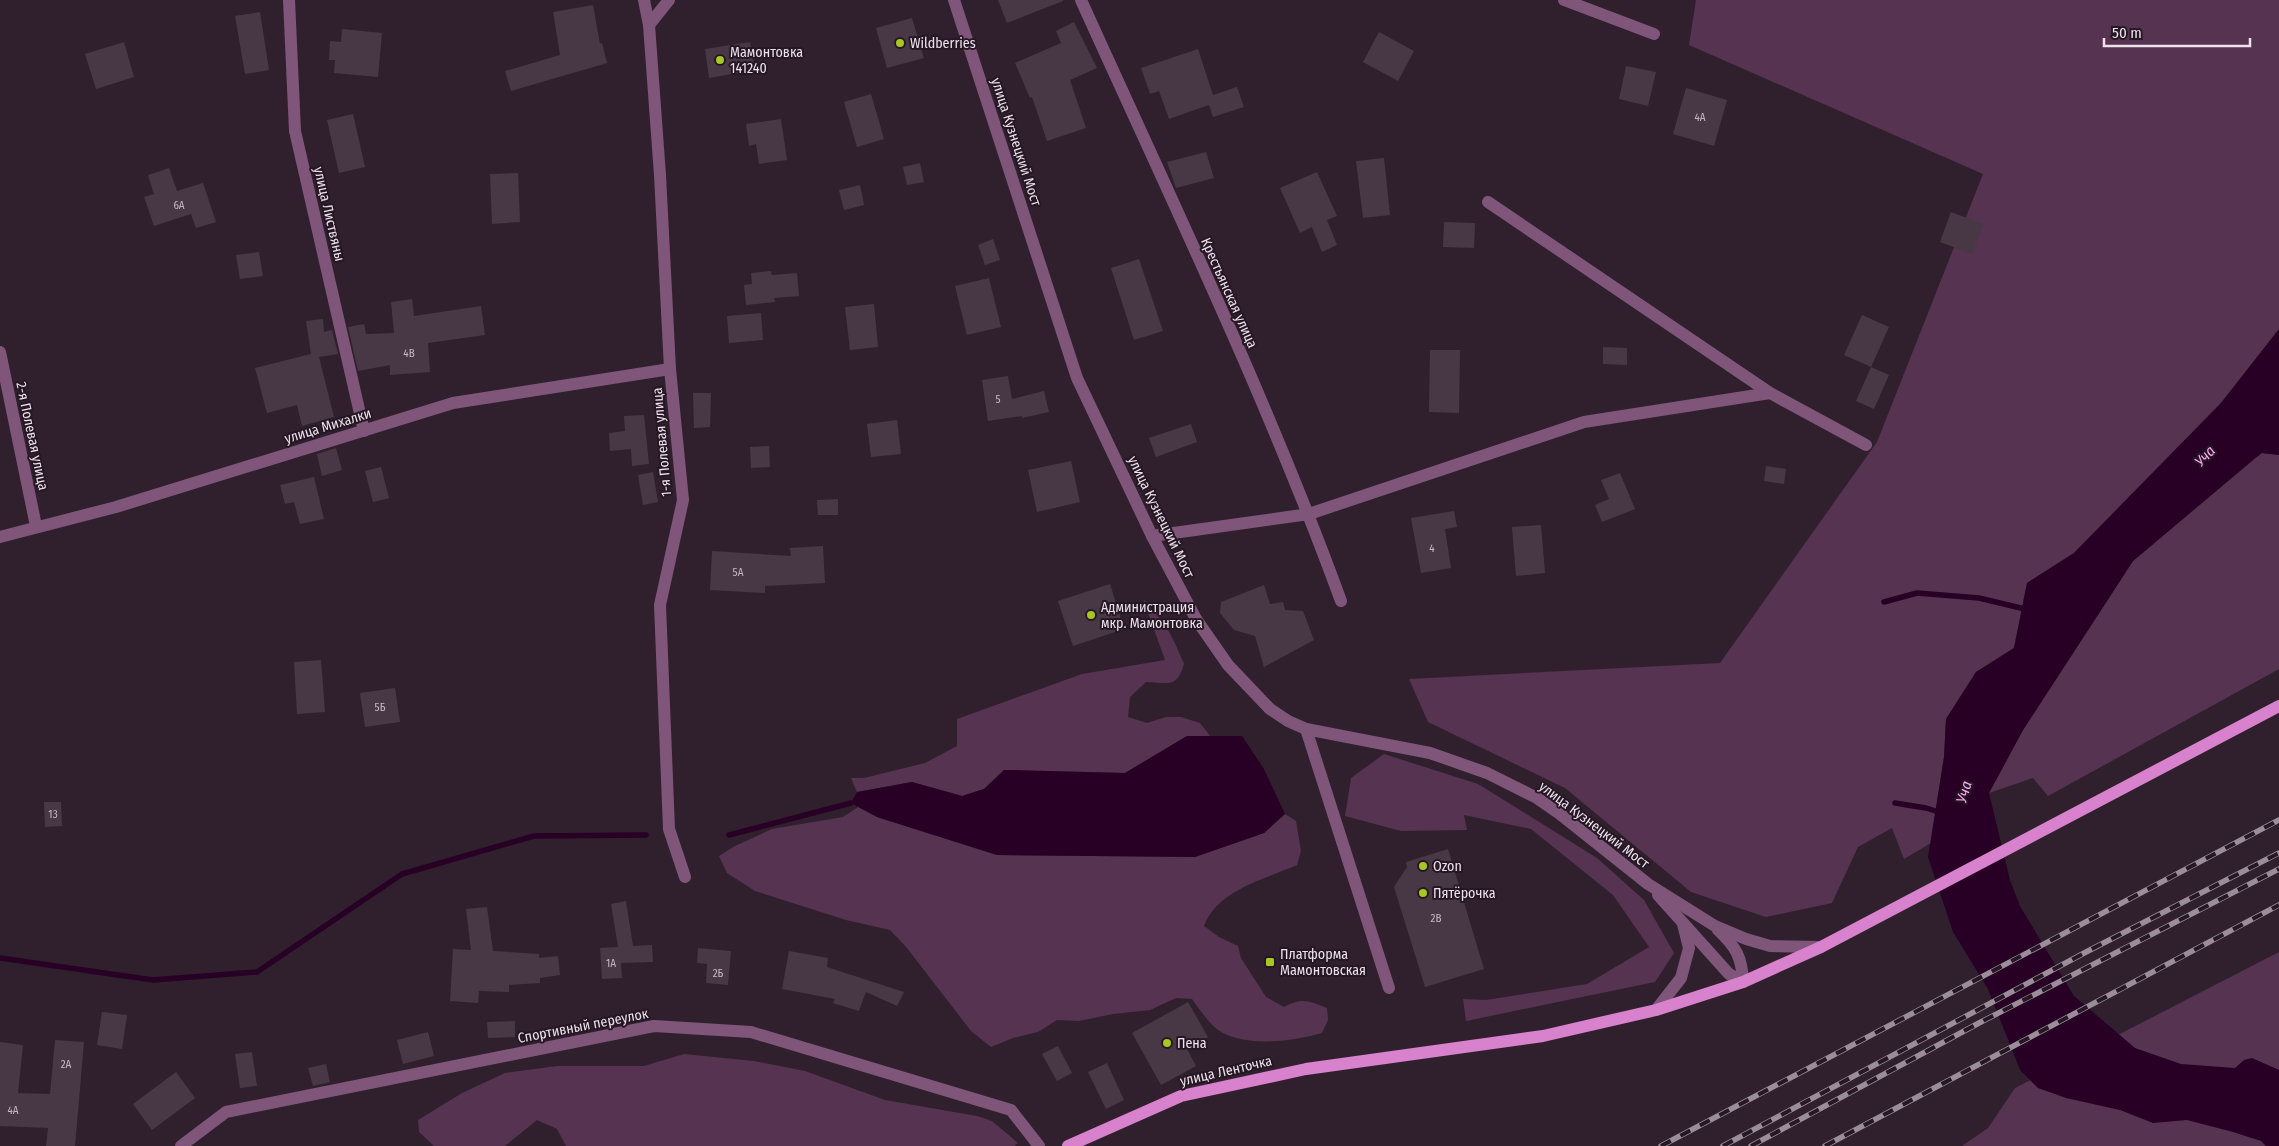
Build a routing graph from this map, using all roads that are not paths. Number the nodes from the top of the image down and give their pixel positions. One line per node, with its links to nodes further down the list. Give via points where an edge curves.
1 (289, 0): 13 (street, улица Листвяны, via 295,131)
2 (644, 0): 7 (street, 1-я Полевая улица)
3 (668, 0): 7 (street)
4 (954, 0): 18 (street, улица Кузнецкий Мост, via 1077,378)
5 (1081, 0): 15 (street, Крестьянская улица)
6 (1564, 0): 8 (street)
7 (649, 25): 11 (street, 1-я Полевая улица)
8 (1654, 34)
9 (1488, 202): 12 (street)
10 (0, 352): 16 (street, 2-я Полевая улица)
11 (670, 369): 13 (street, улица Михалки, via 453,403); 22 (street, 1-я Полевая улица, via 683,500 660,605 670,829)
12 (1770, 393): 14 (street); 15 (street, via 1584,422)
13 (364, 431): 16 (street, улица Михалки, via 116,507)
14 (1866, 445)
15 (1309, 514): 18 (street); 19 (street, Крестьянская улица)
16 (36, 526): 17 (street, улица Михалки)
17 (0, 536)
18 (1152, 536): 21 (street, улица Кузнецкий Мост, via 1196,619 1228,665 1270,709)
19 (1341, 601)
20 (2279, 706): 26 (main road, улица Ленточка)
21 (1306, 729): 23 (street, улица Кузнецкий Мост, via 1430,754 1487,773 1537,798); 28 (street)
22 (685, 877)
23 (1648, 884): 24 (street); 25 (street)
24 (1682, 922): 27 (street, via 1729,974); 29 (street, via 1689,948 1681,978)
25 (1715, 926): 26 (street, via 1770,946); 27 (street, via 1736,951 1742,964)
26 (1821, 946): 27 (main road, улица Ленточка)
27 (1743, 982): 29 (main road, улица Ленточка)
28 (1390, 988)
29 (1656, 1010): 32 (main road, улица Ленточка, via 1544,1036 1370,1059 1268,1076 1181,1096)
30 (180, 1146): 31 (street, Спортивный переулок, via 226,1112 654,1026 751,1032 1011,1110)
31 (1039, 1146)
32 (1068, 1146)

